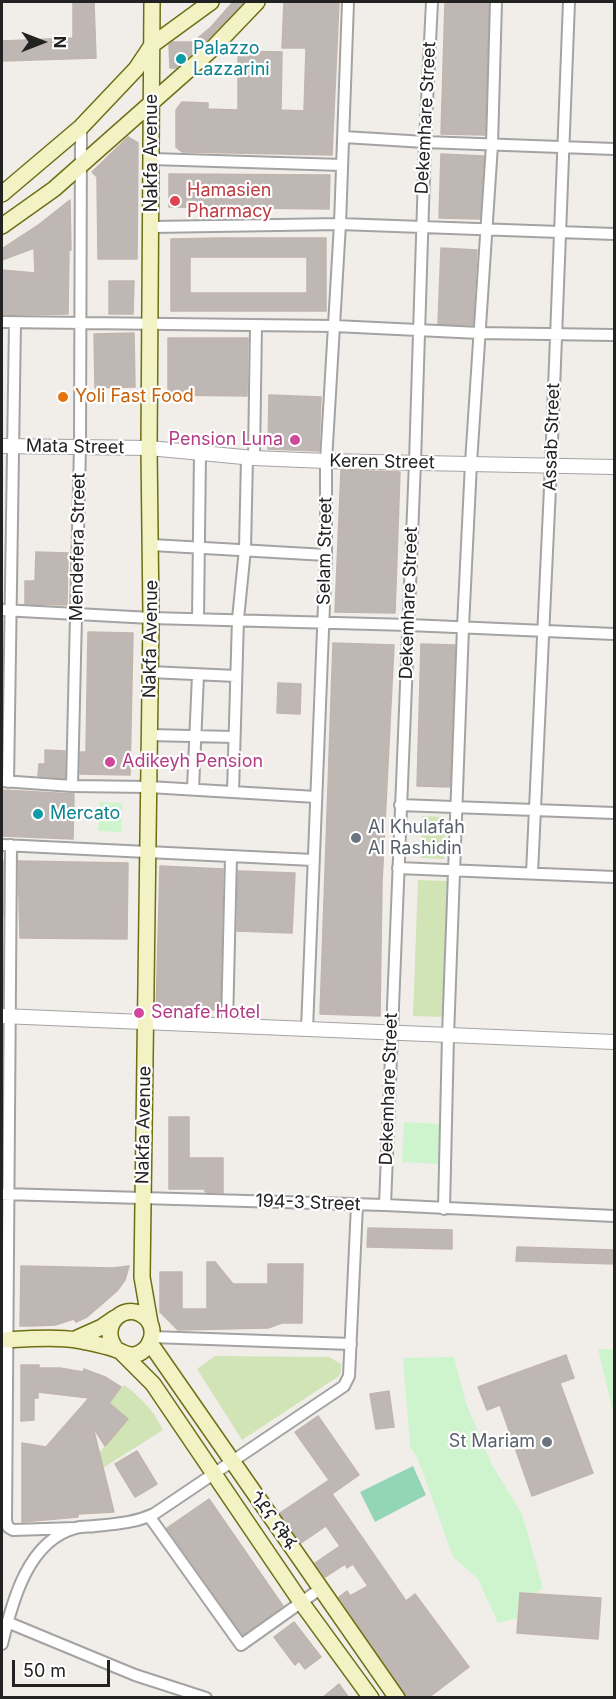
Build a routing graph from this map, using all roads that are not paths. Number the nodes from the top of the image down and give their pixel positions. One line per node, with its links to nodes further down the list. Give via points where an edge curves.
1 (152, 2): 8 (main road, Nakfa Avenue)
2 (211, 2): 8 (main road)
3 (257, 2): 9 (main road, via 212,50)
4 (348, 2): 11 (street, Selam Street)
5 (432, 2): 12 (street, Dekemhare Street)
6 (496, 2): 13 (street)
7 (569, 2): 14 (street, Assab Street)
8 (152, 45): 9 (main road, Nakfa Avenue); 10 (main road, via 136,69)
9 (152, 102): 16 (main road, Nakfa Avenue); 17 (main road)
10 (81, 127): 17 (street, Mendefera Street); 19 (main road)
11 (344, 137): 12 (street); 18 (street, Selam Street)
12 (425, 142): 13 (street); 22 (street, Dekemhare Street)
13 (492, 145): 14 (street); 24 (street)
14 (564, 148): 15 (street); 25 (street, Assab Street)
15 (615, 149)
16 (152, 159): 18 (street); 23 (main road, Nakfa Avenue)
17 (82, 163): 21 (main road, via 54,189); 29 (street, Mendefera Street)
18 (342, 165): 20 (street, Selam Street)
19 (2, 194)
20 (340, 224): 22 (street); 23 (street); 32 (street, Selam Street)
21 (2, 226)
22 (422, 226): 24 (street); 33 (street, Dekemhare Street)
23 (152, 227): 30 (main road, Nakfa Avenue)
24 (487, 229): 25 (street); 34 (street)
25 (561, 232): 26 (street); 35 (street, Assab Street)
26 (615, 234)
27 (2, 322): 28 (street)
28 (15, 322): 29 (street); 37 (street)
29 (80, 322): 30 (street); 38 (street, Mendefera Street)
30 (151, 324): 31 (street); 39 (main road, Nakfa Avenue)
31 (256, 325): 32 (street); 41 (street)
32 (335, 326): 33 (street); 42 (street, Selam Street)
33 (420, 330): 34 (street); 43 (street, Dekemhare Street)
34 (478, 333): 35 (street); 44 (street)
35 (557, 334): 36 (street); 45 (street, Assab Street)
36 (615, 336)
37 (7, 446): 38 (street, Mata Street); 51 (street)
38 (80, 446): 39 (street, Mata Street); 52 (street, Mendefera Street)
39 (149, 448): 40 (street, Keren Street); 47 (main road, Nakfa Avenue)
40 (200, 453): 41 (street, Keren Street); 48 (street)
41 (251, 458): 42 (street, Keren Street); 49 (street)
42 (326, 461): 43 (street, Keren Street); 50 (street, Selam Street)
43 (415, 462): 44 (street, Keren Street); 57 (street, Dekemhare Street)
44 (471, 464): 45 (street, Keren Street); 58 (street)
45 (551, 466): 46 (street, Keren Street); 59 (street, Assab Street)
46 (615, 467)
47 (152, 545): 48 (street); 53 (main road, Nakfa Avenue)
48 (200, 547): 49 (street); 54 (street)
49 (245, 549): 50 (street); 55 (street)
50 (326, 555): 56 (street, Selam Street)
51 (6, 610): 52 (street); 67 (street)
52 (76, 614): 53 (street); 68 (street, Mendefera Street)
53 (151, 618): 54 (street); 61 (main road, Nakfa Avenue)
54 (198, 619): 55 (street)
55 (238, 619): 56 (street); 63 (street)
56 (323, 622): 57 (street); 72 (street, Selam Street)
57 (409, 625): 58 (street); 73 (street, Dekemhare Street)
58 (463, 627): 59 (street); 74 (street)
59 (544, 631): 60 (street); 75 (street, Assab Street)
60 (615, 634)
61 (150, 672): 62 (street); 64 (main road, Nakfa Avenue)
62 (198, 675): 63 (street); 65 (street)
63 (236, 676): 66 (street)
64 (149, 735): 65 (street); 69 (main road, Nakfa Avenue)
65 (196, 737): 66 (street); 70 (street)
66 (234, 737): 71 (street)
67 (5, 782): 68 (street)
68 (72, 786): 69 (street)
69 (149, 787): 70 (street); 78 (main road, Nakfa Avenue)
70 (193, 789): 71 (street)
71 (233, 792): 72 (street)
72 (316, 797): 80 (street, Selam Street)
73 (400, 805): 74 (street); 81 (street, Dekemhare Street)
74 (456, 806): 75 (street); 82 (street)
75 (535, 810): 76 (street); 83 (street, Assab Street)
76 (615, 813)
77 (6, 845): 78 (street); 85 (street)
78 (148, 852): 79 (street); 86 (main road, Nakfa Avenue)
79 (231, 856): 80 (street); 87 (street)
80 (313, 860): 88 (street, Selam Street)
81 (398, 868): 82 (street); 89 (street, Dekemhare Street)
82 (455, 870): 83 (street); 90 (street)
83 (532, 873): 84 (street)
84 (615, 877)
85 (6, 1016): 86 (street); 92 (street)
86 (146, 1022): 87 (street); 93 (main road, Nakfa Avenue)
87 (227, 1025): 88 (street)
88 (307, 1029): 89 (street)
89 (392, 1032): 90 (street); 95 (street, Dekemhare Street)
90 (448, 1035): 91 (street); 96 (street)
91 (615, 1042)
92 (5, 1194): 93 (street, 194-3 Street); 101 (street)
93 (142, 1198): 94 (street, 194-3 Street); 98 (main road, Nakfa Avenue)
94 (357, 1205): 95 (street, 194-3 Street); 103 (street)
95 (385, 1205): 96 (street, 194-3 Street)
96 (444, 1209): 97 (street, 194-3 Street)
97 (615, 1216)
98 (142, 1277): 99 (main road, via 130,1304); 100 (main road, ጎደና ናቅፋ)
99 (119, 1316): 100 (main road, via 135,1312 146,1318); 102 (main road); 104 (main road, via 110,1330)
100 (151, 1335): 103 (street); 104 (main road, via 141,1353); 105 (main road, ጎደና ናቅፋ)
101 (5, 1340): 102 (main road); 108 (street, via 8,1527)
102 (75, 1340): 104 (main road)
103 (351, 1344): 105 (street, via 349,1376 344,1386)
104 (119, 1351): 106 (main road, ጎደና ናቅፋ, via 153,1384)
105 (231, 1461): 106 (street); 109 (main road, ጎደና ናቅፋ)
106 (215, 1473): 107 (street); 110 (main road, ጎደና ናቅፋ)
107 (149, 1516): 108 (street, via 124,1524); 110 (street, via 241,1645)
108 (75, 1528): 111 (street, via 49,1542 37,1554)
109 (320, 1589): 110 (street); 115 (main road, ጎደና ናቅፋ)
110 (302, 1602): 114 (main road, ጎደና ናቅፋ)
111 (7, 1622): 112 (street); 113 (street, via 135,1675)
112 (2, 1644)
113 (206, 1698)
114 (371, 1698)
115 (397, 1698)

